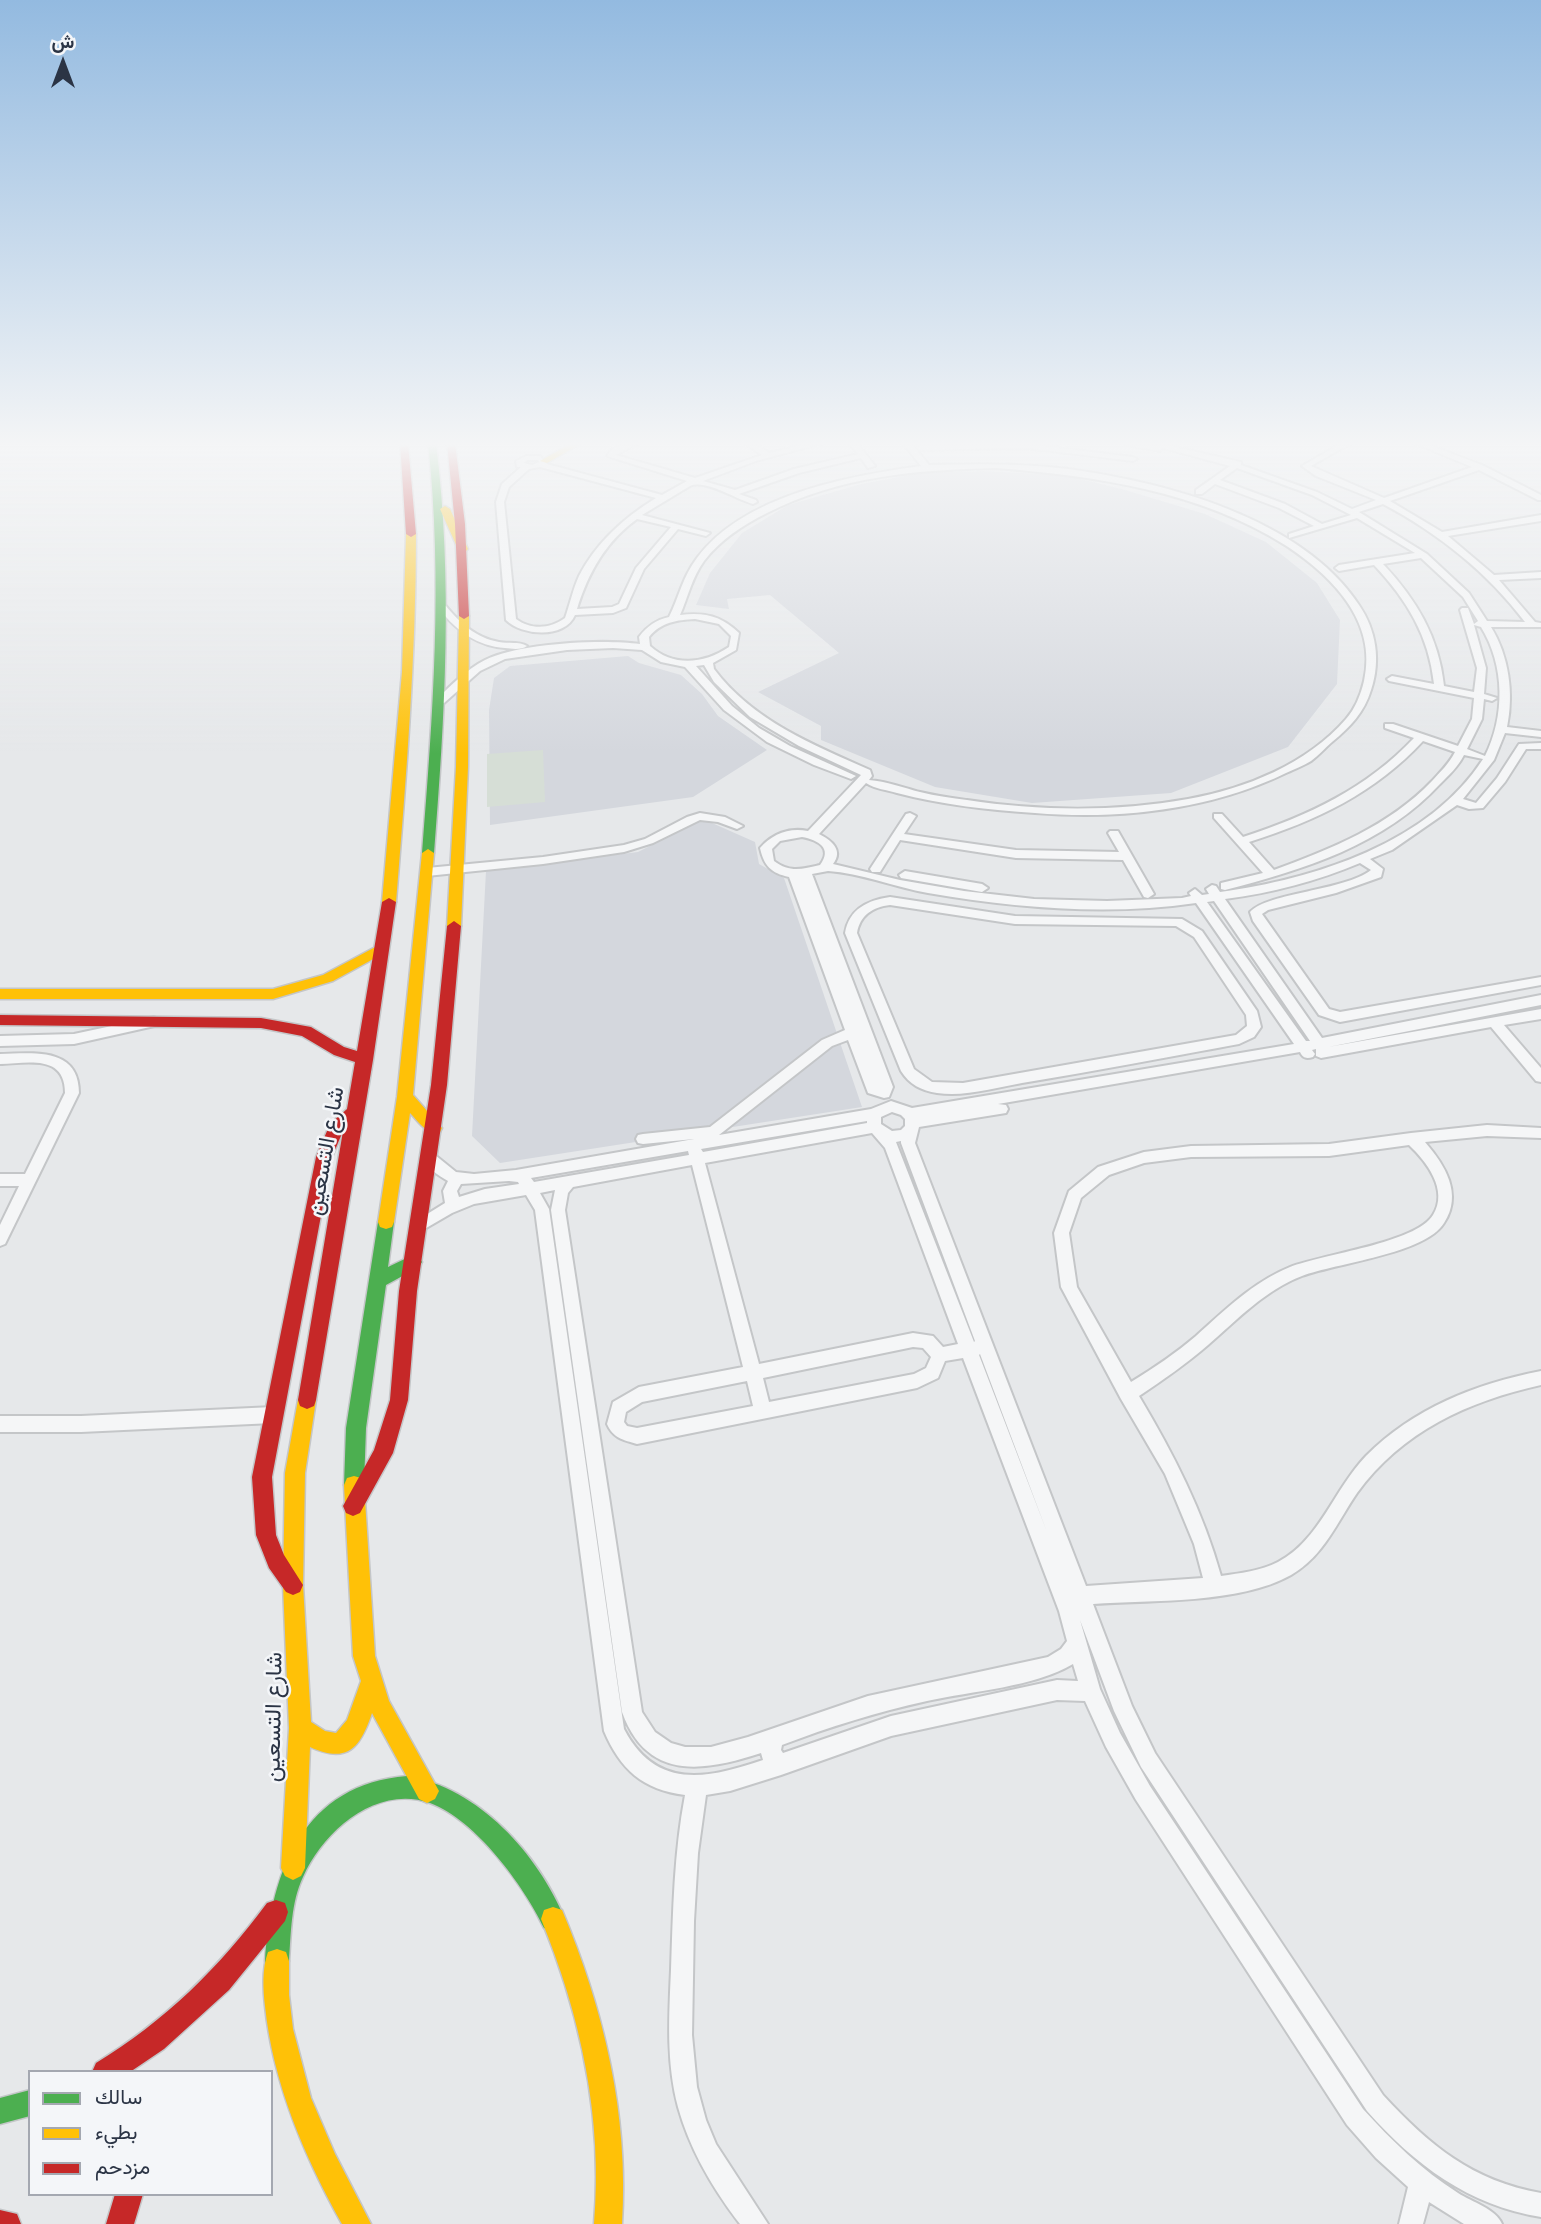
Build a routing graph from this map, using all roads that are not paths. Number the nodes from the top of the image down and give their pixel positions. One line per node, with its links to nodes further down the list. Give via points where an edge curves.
1 (412, 547): 69 (main road, شارع التسعين, via 407,705 388,918)
2 (441, 547): 17 (main road)
3 (504, 547): 18 (street, via 511,620 526,628 547,629 566,623)
4 (605, 547): 18 (street, via 580,585)
5 (658, 547): 18 (street, via 640,568 623,606)
6 (713, 547): 16 (street, via 692,571)
7 (1292, 547): 46 (street, via 1339,585 1365,625 1371,646 1372,668 1357,712 1318,752 1263,780 1193,801 1109,811 1017,810 915,795)
8 (1404, 547): 11 (street)
9 (1456, 547): 15 (street)
10 (463, 549): 23 (main road)
11 (1416, 555): 12 (street); 21 (street, via 1457,588)
12 (1376, 562): 13 (street); 34 (street, via 1423,622 1436,654)
13 (1339, 568)
14 (1541, 575): 15 (street)
15 (1494, 578): 22 (street)
16 (682, 598): 19 (street); 20 (street)
17 (443, 608): 23 (street); 36 (main road)
18 (572, 612)
19 (685, 616): 20 (street); 30 (street, via 714,619 736,635 733,648)
20 (673, 618): 24 (street)
21 (1479, 624): 22 (street); 35 (street, via 1489,660); 37 (street, via 1497,649 1505,674)
22 (1537, 625)
23 (464, 631): 25 (street); 33 (main road)
24 (647, 632): 26 (street); 27 (street)
25 (490, 644): 28 (street); 29 (street, via 482,652)
26 (645, 647): 27 (street); 31 (street, via 656,657)
27 (539, 649): 28 (street)
28 (506, 651): 29 (street)
29 (491, 661): 33 (street)
30 (708, 662): 31 (street); 46 (street, via 718,680 752,713 803,744 865,771)
31 (688, 664): 46 (street, via 723,703 757,730 811,760)
32 (1392, 679): 34 (street)
33 (464, 682): 36 (street); 59 (main road)
34 (1440, 688): 35 (street)
35 (1492, 698): 44 (street, via 1488,721)
36 (440, 701): 61 (main road)
37 (1505, 714): 39 (street); 40 (street)
38 (1389, 726): 42 (street)
39 (1541, 728)
40 (1502, 730): 41 (street); 45 (street)
41 (1541, 734)
42 (1421, 737): 44 (street); 54 (street, via 1392,768 1352,796 1301,821)
43 (1541, 746): 47 (street, via 1523,746 1479,806)
44 (1472, 754): 45 (street); 63 (street, via 1442,792 1400,824 1333,856)
45 (1489, 760): 47 (street)
46 (867, 782): 52 (street)
47 (1455, 800): 57 (street, via 1414,831)
48 (910, 816): 53 (street)
49 (1218, 816): 54 (street)
50 (737, 826): 59 (street, via 717,816 700,815 666,834 624,848)
51 (1114, 833): 56 (street)
52 (812, 834): 55 (street, via 828,843); 62 (street, via 784,835 766,848 773,867)
53 (897, 836): 56 (street, via 1016,854); 60 (street)
54 (1241, 841): 63 (street)
55 (832, 852): 58 (street); 60 (street)
56 (1127, 856): 65 (street)
57 (1361, 858): 64 (street, via 1284,883); 70 (street, via 1377,869 1377,874 1258,909 1257,918)
58 (824, 868): 62 (street); 67 (street, via 955,895)
59 (458, 869): 61 (street); 97 (main road)
60 (876, 869): 65 (street, via 1017,892)
61 (426, 872): 93 (main road)
62 (800, 874): 83 (street); 83 (street, via 886,1087 884,1093 873,1089)
63 (1272, 875): 64 (street)
64 (1214, 892): 66 (street); 71 (street)
65 (1148, 894): 66 (street)
66 (1197, 895): 67 (street, via 1117,904); 87 (street)
67 (1014, 901): 68 (street)
68 (1015, 920): 90 (street, via 1164,920 1184,924 1198,934 1254,1017 1253,1031 1245,1037); 90 (street, via 890,901 866,907 853,922 852,936 908,1070 924,1084 944,1088)
69 (381, 949): 73 (main road, via 345,970); 89 (main road, شارع التسعين)
70 (1287, 961): 71 (street); 76 (street, via 1321,1009 1332,1016)
71 (1264, 965): 86 (street)
72 (1541, 981): 76 (street)
73 (291, 990): 74 (main road, via 245,994); 82 (main road)
74 (0, 993)
75 (1541, 1000): 81 (street)
76 (1408, 1004): 81 (street)
77 (1541, 1014): 80 (street)
78 (0, 1020): 79 (main road)
79 (160, 1020): 82 (main road); 85 (street, via 74,1039)
80 (1494, 1022): 84 (street); 91 (street)
81 (1423, 1023): 84 (street)
82 (278, 1025): 89 (main road, via 316,1035 339,1051)
83 (851, 1032): 100 (street, via 827,1043 713,1132)
84 (1383, 1036): 86 (street)
85 (0, 1041)
86 (1322, 1048): 87 (street)
87 (1306, 1051): 92 (street); 95 (street)
88 (0, 1059): 105 (street, via 48,1059 61,1063 74,1081)
89 (365, 1060): 94 (main road, شارع التسعين)
90 (1099, 1065): 92 (street)
91 (1541, 1077)
92 (1109, 1082): 95 (street)
93 (405, 1097): 97 (main road); 112 (main road)
94 (356, 1110): 120 (main road, via 336,1128 324,1157); 126 (main road, شارع التسعين, via 300,1431 292,1511)
95 (911, 1123): 96 (street, via 898,1137); 96 (street, via 891,1106); 113 (street, via 908,1143)
96 (877, 1125): 101 (street); 113 (street, via 891,1146)
97 (434, 1128): 102 (main road)
98 (1541, 1133): 99 (street, via 1491,1130)
99 (1411, 1138): 118 (street, via 1435,1165 1445,1195 1444,1209 1427,1233 1412,1241 1317,1264 1273,1282); 118 (street, via 1311,1151 1149,1154 1125,1160 1086,1183 1064,1219 1061,1263 1080,1310)
100 (643, 1139)
101 (695, 1152): 106 (street); 107 (street); 116 (street)
102 (430, 1159): 103 (street); 109 (main road)
103 (457, 1178): 107 (street); 108 (street, via 450,1191)
104 (0, 1180): 105 (street)
105 (29, 1180): 110 (street)
106 (569, 1181): 107 (street); 123 (street, via 558,1210)
107 (524, 1182): 108 (street); 123 (street, via 544,1215)
108 (453, 1204): 109 (street)
109 (421, 1225): 111 (main road)
110 (0, 1240)
111 (413, 1262): 112 (main road); 124 (main road, via 396,1418 384,1452)
112 (377, 1281): 124 (main road, via 356,1428)
113 (966, 1316): 114 (street)
114 (978, 1347): 115 (street); 127 (street); 128 (street)
115 (940, 1355): 116 (street, via 927,1341 913,1340); 119 (street, via 932,1373 917,1381)
116 (753, 1371): 119 (street); 121 (street, via 639,1395 620,1407)
117 (1541, 1378): 125 (street, via 1480,1393 1425,1419 1369,1466 1315,1545 1300,1559 1261,1578)
118 (1127, 1394): 125 (street, via 1194,1518)
119 (763, 1411): 121 (street, via 637,1436 622,1433)
120 (273, 1415): 122 (street); 126 (main road, via 262,1477 262,1519 273,1559)
121 (614, 1419): 123 (street)
122 (0, 1424)
123 (582, 1430): 132 (street, via 632,1712 641,1734 669,1753 692,1758 717,1756); 134 (street, via 614,1731 626,1754 645,1772 670,1783)
124 (353, 1507): 129 (main road, via 360,1628)
125 (1214, 1584): 127 (street)
126 (293, 1585): 131 (main road, شارع التسعين)
127 (1083, 1595): 143 (street, via 1124,1711 1149,1760 1375,2103 1415,2145 1461,2177 1509,2199)
128 (1077, 1643): 130 (street); 132 (street, via 1068,1656 1051,1666 879,1703)
129 (371, 1683): 131 (main road, via 358,1728 347,1740 326,1746); 135 (main road)
130 (1091, 1691): 133 (street, via 1057,1690 914,1721); 141 (street, via 1143,1793 1337,2093 1374,2140)
131 (300, 1728): 136 (main road, شارع التسعين)
132 (781, 1734): 133 (street, via 771,1754); 133 (street, via 800,1739)
133 (790, 1761): 134 (street, via 730,1781)
134 (697, 1786): 149 (street, via 683,1908 682,2056 689,2104 706,2151)
135 (427, 1791): 136 (main road, via 399,1788 355,1801 314,1835); 148 (main road, via 471,1816 506,1847 537,1887 562,1934 585,2008 611,2149)
136 (293, 1868): 137 (main road)
137 (281, 1905): 138 (main road, via 242,1957 195,2006); 147 (main road, via 279,1995 289,2067 310,2137)
138 (112, 2070)
139 (28, 2103): 140 (main road)
140 (0, 2111)
141 (1421, 2183): 150 (street); 151 (street)
142 (129, 2196): 146 (main road)
143 (1541, 2205)
144 (0, 2224): 145 (main road)
145 (7, 2224)
146 (120, 2224)
147 (357, 2224)
148 (608, 2224)
149 (756, 2224)
150 (1411, 2224)
151 (1490, 2224)

